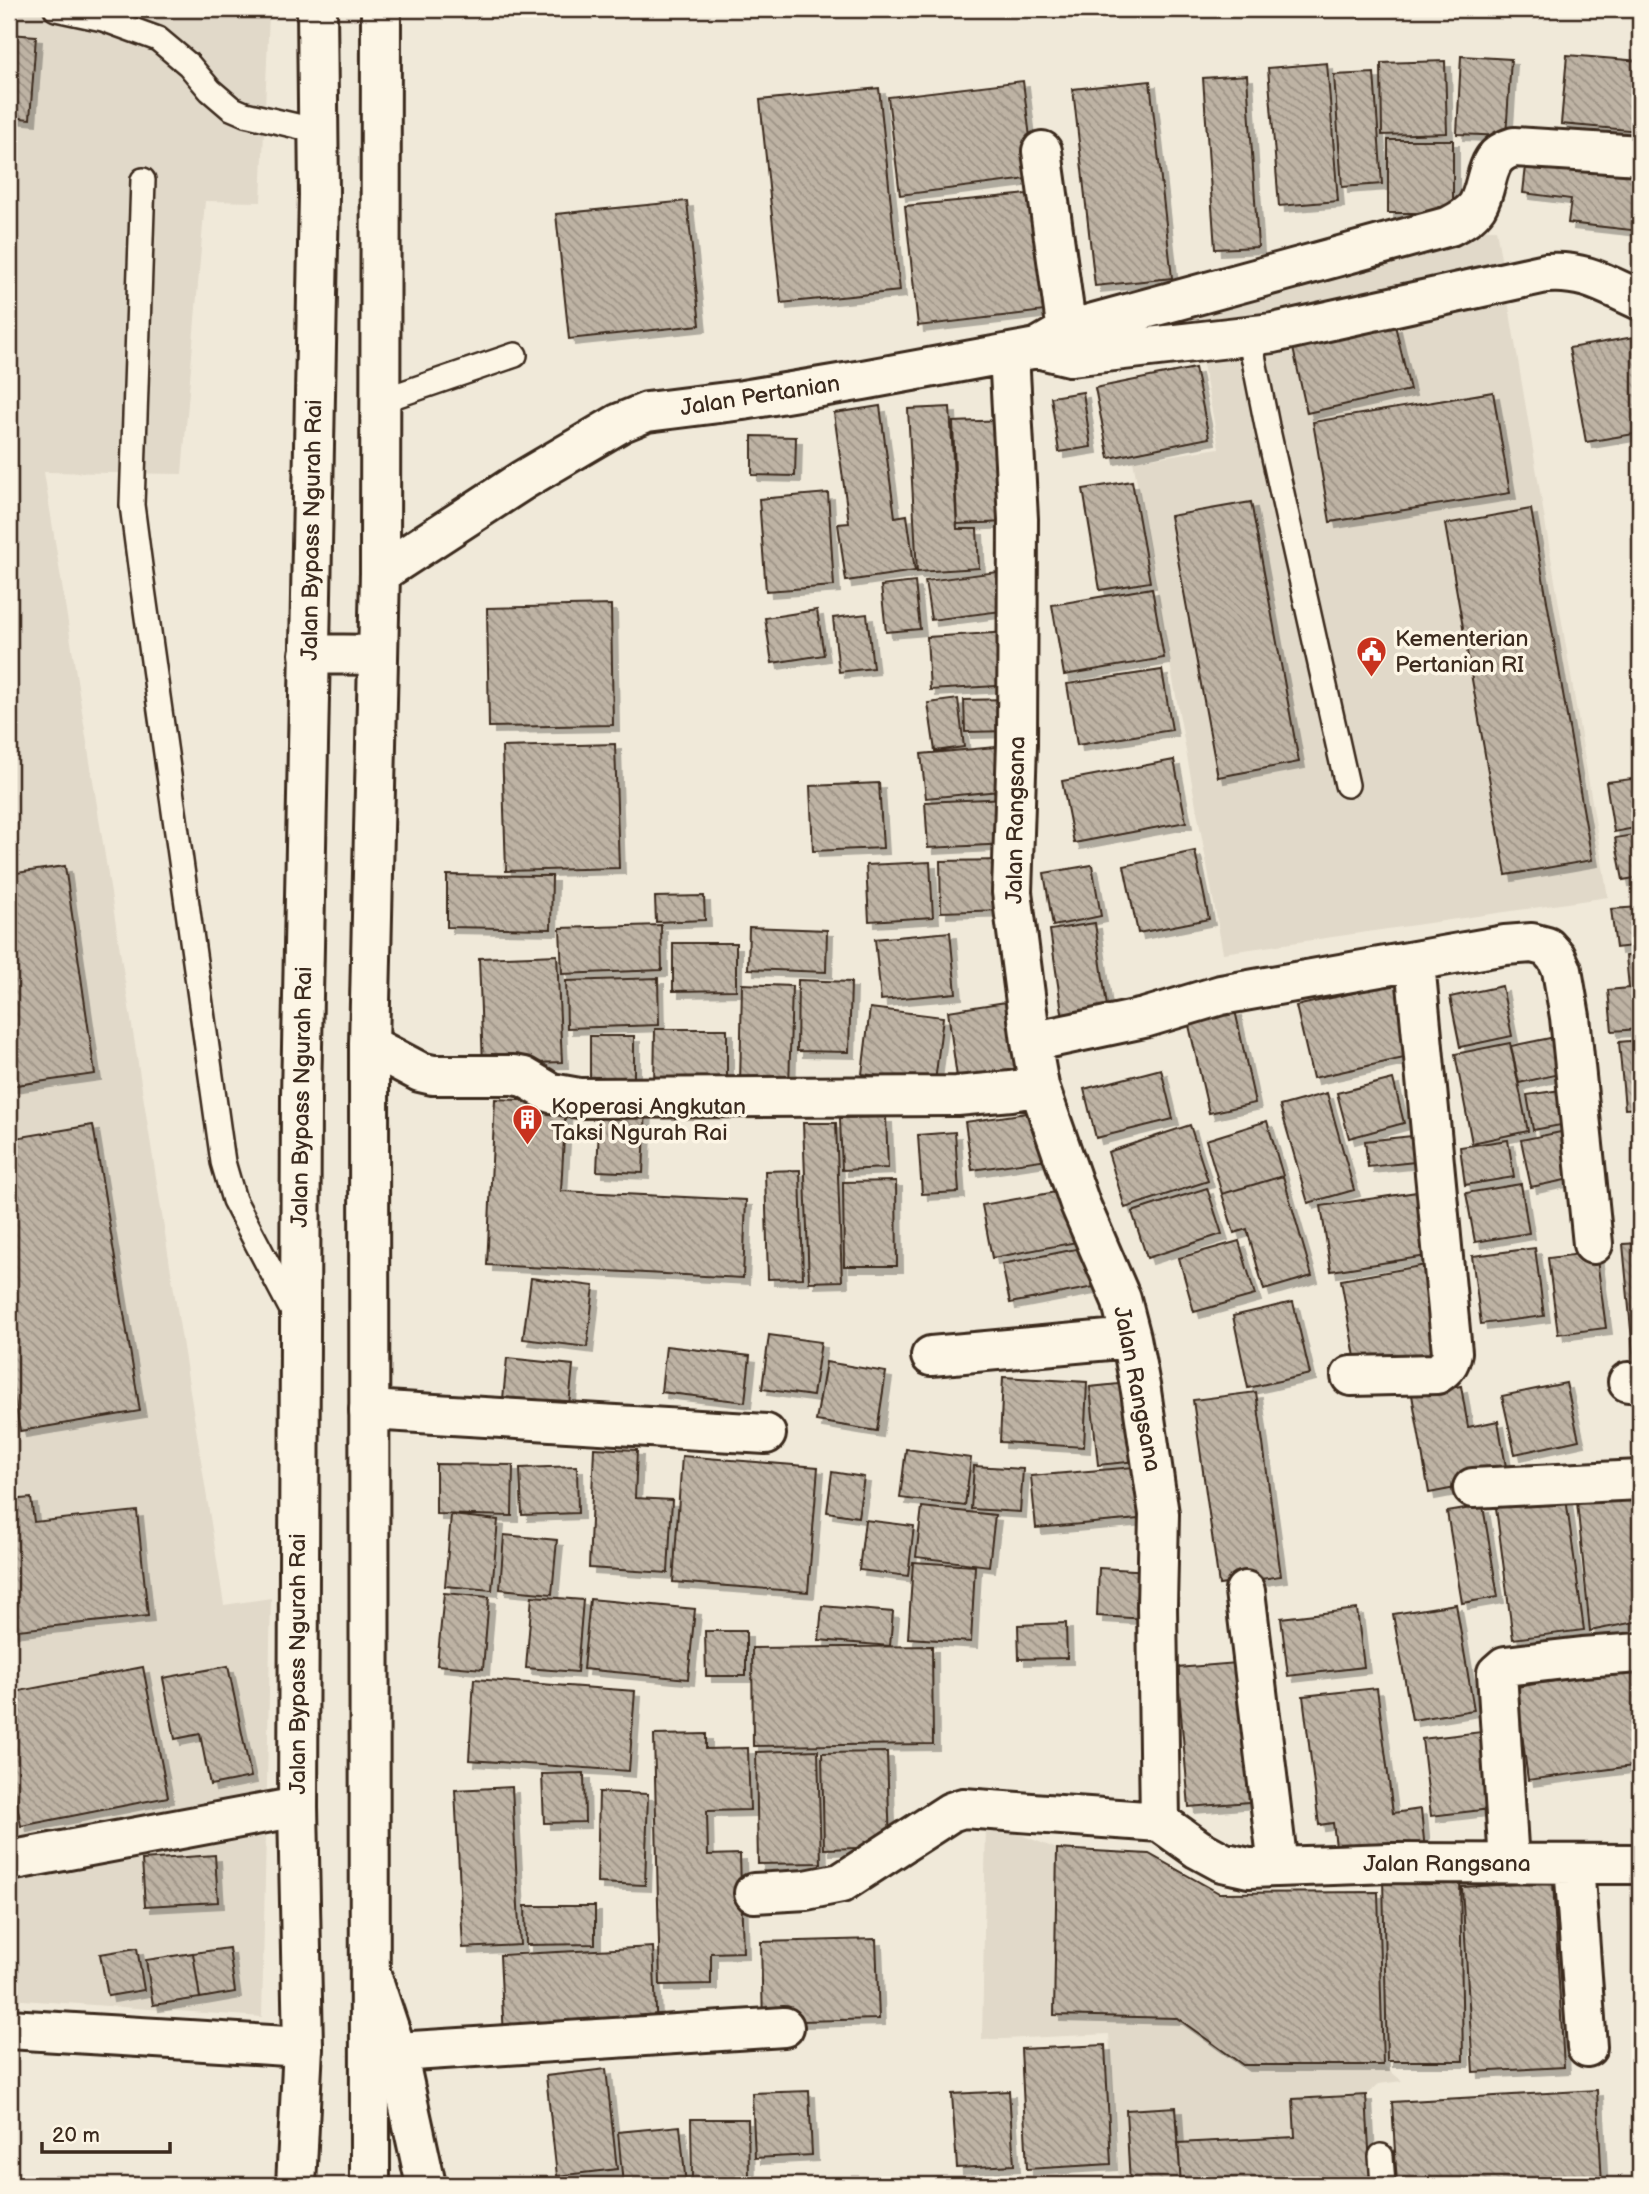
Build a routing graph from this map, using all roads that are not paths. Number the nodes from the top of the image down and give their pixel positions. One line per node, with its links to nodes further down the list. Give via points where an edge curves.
1 (56, 9): 4 (lane, via 103,19 158,39 231,107)
2 (317, 9): 4 (main road, Jalan Bypass Ngurah Rai)
3 (381, 9): 12 (main road)
4 (318, 131): 14 (main road, Jalan Bypass Ngurah Rai)
5 (1042, 151): 10 (main road, Jalan Rangsana)
6 (1640, 155): 10 (main road, via 1514,147 1501,151 1493,159 1477,205 1450,226)
7 (143, 180): 22 (lane, via 132,505 143,589 223,1162 234,1200)
8 (1640, 300): 9 (main road, Jalan Pertanian, via 1575,272 1546,273)
9 (1249, 335): 10 (main road, Jalan Pertanian, via 1182,344); 16 (lane)
10 (1046, 347): 13 (main road, Jalan Pertanian, via 756,398 647,412 523,480); 18 (main road, Jalan Rangsana, via 1018,531 1012,891)
11 (514, 355): 12 (lane)
12 (380, 401): 13 (main road)
13 (380, 573): 15 (main road)
14 (309, 654): 15 (main road); 22 (main road, Jalan Bypass Ngurah Rai)
15 (378, 655): 19 (main road)
16 (1347, 785)
17 (1415, 962): 18 (main road, via 1221,995 1144,1018); 21 (main road, via 1532,943 1547,947 1556,957 1570,1017); 25 (main road, via 1451,1360 1437,1374)
18 (1031, 1042): 20 (main road, Jalan Rangsana)
19 (369, 1045): 20 (main road, via 420,1072 513,1075 551,1093 579,1098 957,1096); 26 (main road)
20 (1039, 1086): 23 (main road, Jalan Rangsana)
21 (1593, 1244)
22 (300, 1325): 32 (main road, Jalan Bypass Ngurah Rai)
23 (1132, 1338): 24 (main road); 33 (main road, Jalan Rangsana, via 1159,1514)
24 (930, 1356)
25 (1351, 1376)
26 (369, 1410): 27 (main road); 40 (main road)
27 (766, 1434)
28 (1640, 1480): 29 (main road)
29 (1473, 1488)
30 (1245, 1591): 38 (main road)
31 (1640, 1653): 35 (main road, via 1505,1666 1497,1673)
32 (298, 1807): 34 (main road); 43 (main road, Jalan Bypass Ngurah Rai)
33 (1160, 1822): 38 (main road, Jalan Rangsana, via 1222,1862 1249,1868); 39 (main road, via 963,1808 841,1883)
34 (9, 1861)
35 (1509, 1863): 36 (main road, Jalan Rangsana); 38 (main road, Jalan Rangsana)
36 (1574, 1864): 37 (main road, Jalan Rangsana); 44 (main road)
37 (1640, 1864)
38 (1278, 1867)
39 (754, 1893)
40 (370, 1972): 45 (main road); 48 (main road)
41 (784, 2027): 45 (main road)
42 (9, 2029): 43 (main road)
43 (303, 2047): 47 (main road, Jalan Bypass Ngurah Rai)
44 (1587, 2047)
45 (397, 2052): 49 (main road)
46 (1381, 2156): 50 (lane)
47 (296, 2185)
48 (370, 2185)
49 (426, 2185)
50 (1383, 2185)

